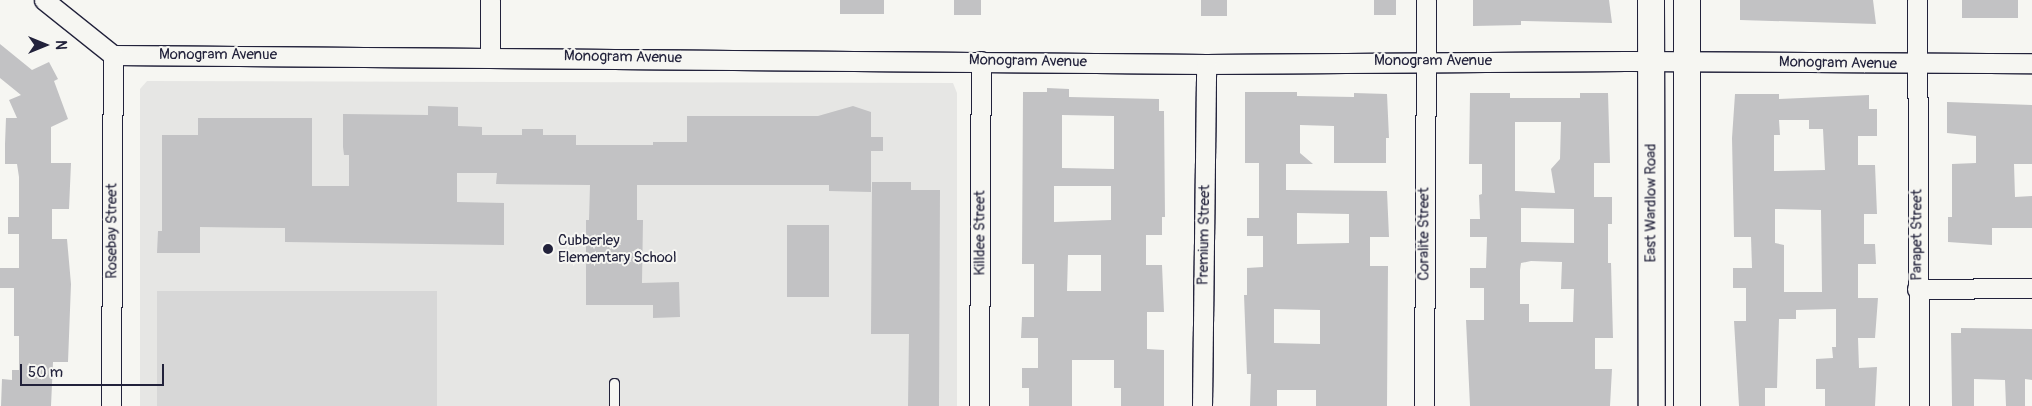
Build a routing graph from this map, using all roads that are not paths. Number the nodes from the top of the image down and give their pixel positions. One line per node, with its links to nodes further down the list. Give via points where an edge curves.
1 (44, 0): 7 (street)
2 (490, 0): 8 (street)
3 (1426, 0): 11 (street, Coralite Street)
4 (1651, 0): 10 (main road, East Wardlow Road)
5 (1687, 0): 12 (main road)
6 (1917, 0): 14 (street, Parapet Street)
7 (114, 55): 8 (street, Monogram Avenue); 19 (street, Rosebay Street)
8 (490, 56): 9 (street, Monogram Avenue)
9 (982, 60): 13 (street, Monogram Avenue); 21 (street, Killdee Street)
10 (1651, 60): 11 (street, Monogram Avenue); 12 (street, Monogram Avenue); 24 (main road, East Wardlow Road)
11 (1425, 61): 13 (street, Monogram Avenue); 23 (street, Coralite Street)
12 (1687, 61): 14 (street, Monogram Avenue); 25 (main road)
13 (1206, 64): 22 (street, Premium Street)
14 (1916, 64): 15 (street, Monogram Avenue); 17 (street, Parapet Street)
15 (2032, 64)
16 (2032, 288): 17 (street)
17 (1917, 289): 26 (street, Parapet Street)
18 (614, 382): 20 (lane)
19 (111, 406)
20 (614, 406)
21 (979, 406)
22 (1202, 406)
23 (1424, 406)
24 (1652, 406)
25 (1687, 406)
26 (1919, 406)

